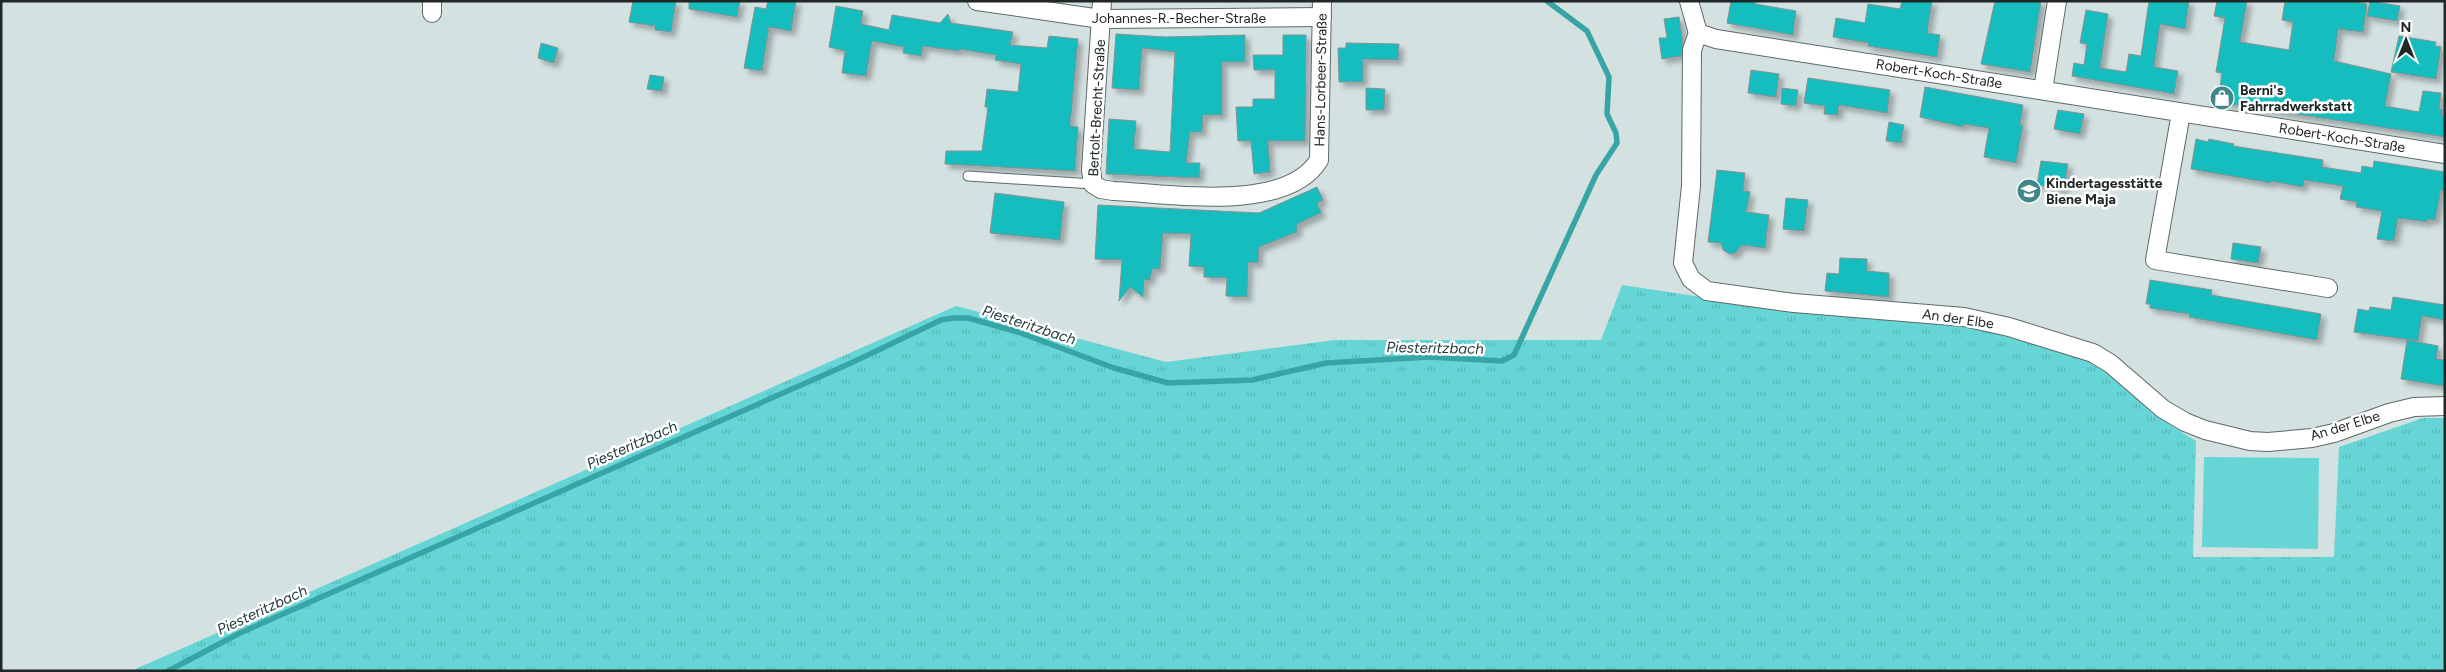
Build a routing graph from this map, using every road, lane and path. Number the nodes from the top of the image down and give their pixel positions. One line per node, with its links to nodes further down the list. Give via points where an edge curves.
1 (977, 1): 5 (street, Johannes-R.-Becher-Straße)
2 (1689, 1): 6 (street)
3 (2058, 1): 7 (street)
4 (1322, 9): 5 (street, Johannes-R.-Becher-Straße); 11 (street, Hans-Lorbeer-Straße, via 1320,160 1305,177 1271,191 1238,197 1112,190 1101,189)
5 (1102, 10): 11 (street, Bertolt-Brecht-Straße, via 1091,170)
6 (1698, 33): 7 (street, Robert-Koch-Straße, via 1716,39); 13 (street, An der Elbe, via 1692,50 1691,186 1683,263 1691,279 1707,292 1964,318 2010,327 2092,353 2111,364 2163,410 2212,432 2250,441 2312,438 2389,413 2414,407)
7 (2043, 90): 8 (street, Robert-Koch-Straße)
8 (2180, 112): 9 (street, Robert-Koch-Straße); 12 (street, via 2155,260)
9 (2445, 154)
10 (968, 176): 11 (lane)
11 (1094, 184)
12 (2328, 288)
13 (2445, 406)

